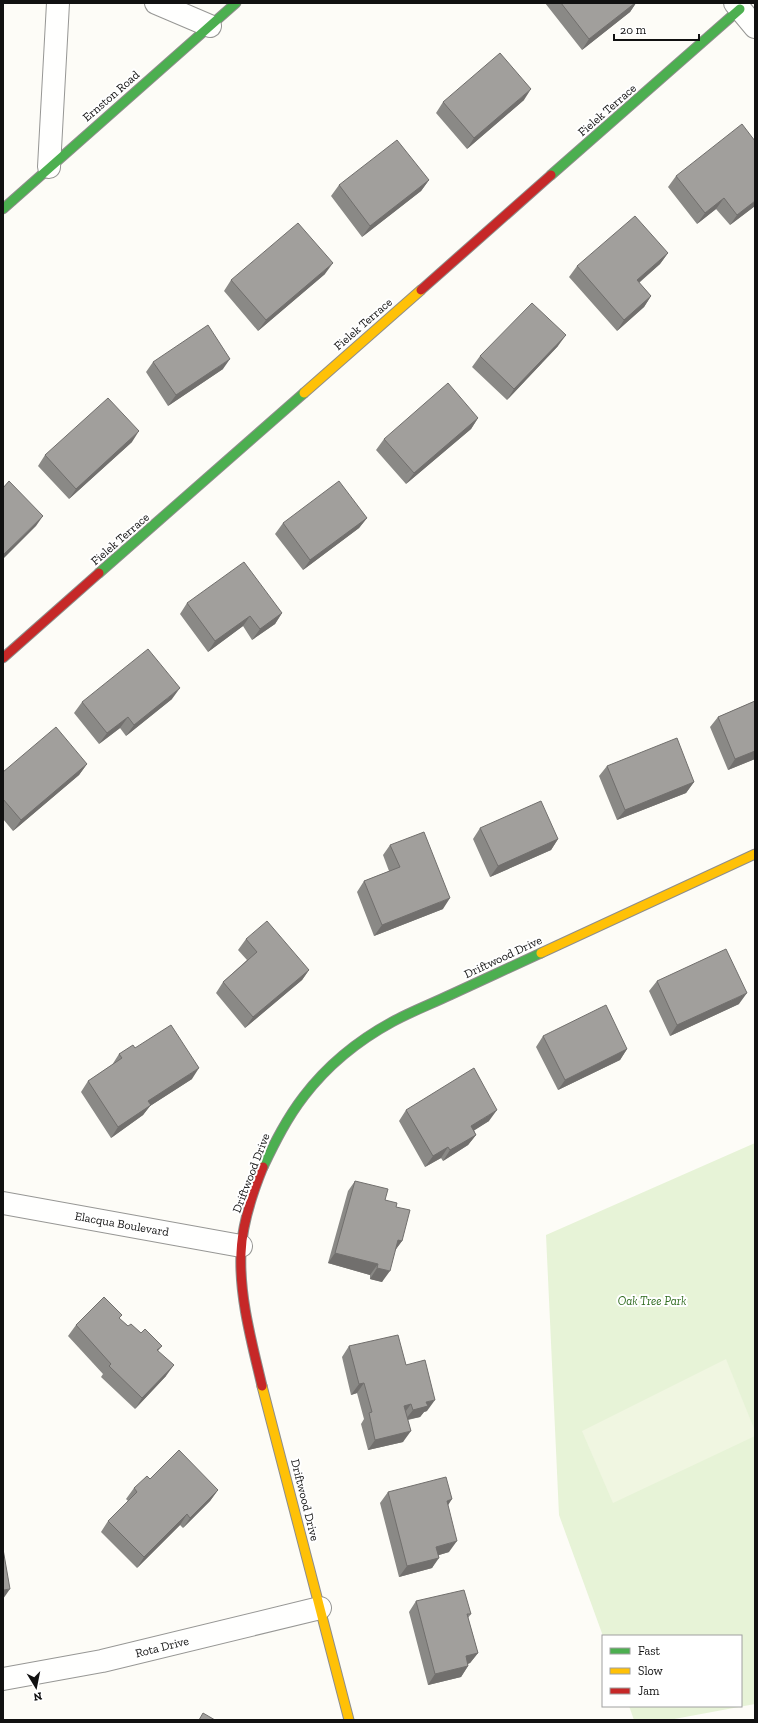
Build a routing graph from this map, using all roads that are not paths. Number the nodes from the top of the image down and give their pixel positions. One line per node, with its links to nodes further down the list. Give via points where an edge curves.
1 (58, 3): 7 (street)
2 (156, 3): 5 (street)
3 (236, 3): 5 (street, Ernston Road)
4 (737, 6): 6 (street); 9 (street, Fielek Terrace)
5 (210, 26): 7 (street, Ernston Road)
6 (755, 27)
7 (49, 167): 8 (street, Ernston Road)
8 (3, 208)
9 (3, 658)
10 (755, 854): 12 (street, Driftwood Drive, via 392,1022 350,1050 307,1091 276,1136 256,1187 245,1222)
11 (3, 1203): 12 (street, Elacqua Boulevard)
12 (241, 1246): 13 (street, Driftwood Drive, via 240,1268 248,1325)
13 (320, 1608): 14 (street, Rota Drive, via 102,1661); 15 (street, Driftwood Drive)
14 (3, 1679)
15 (349, 1720)

